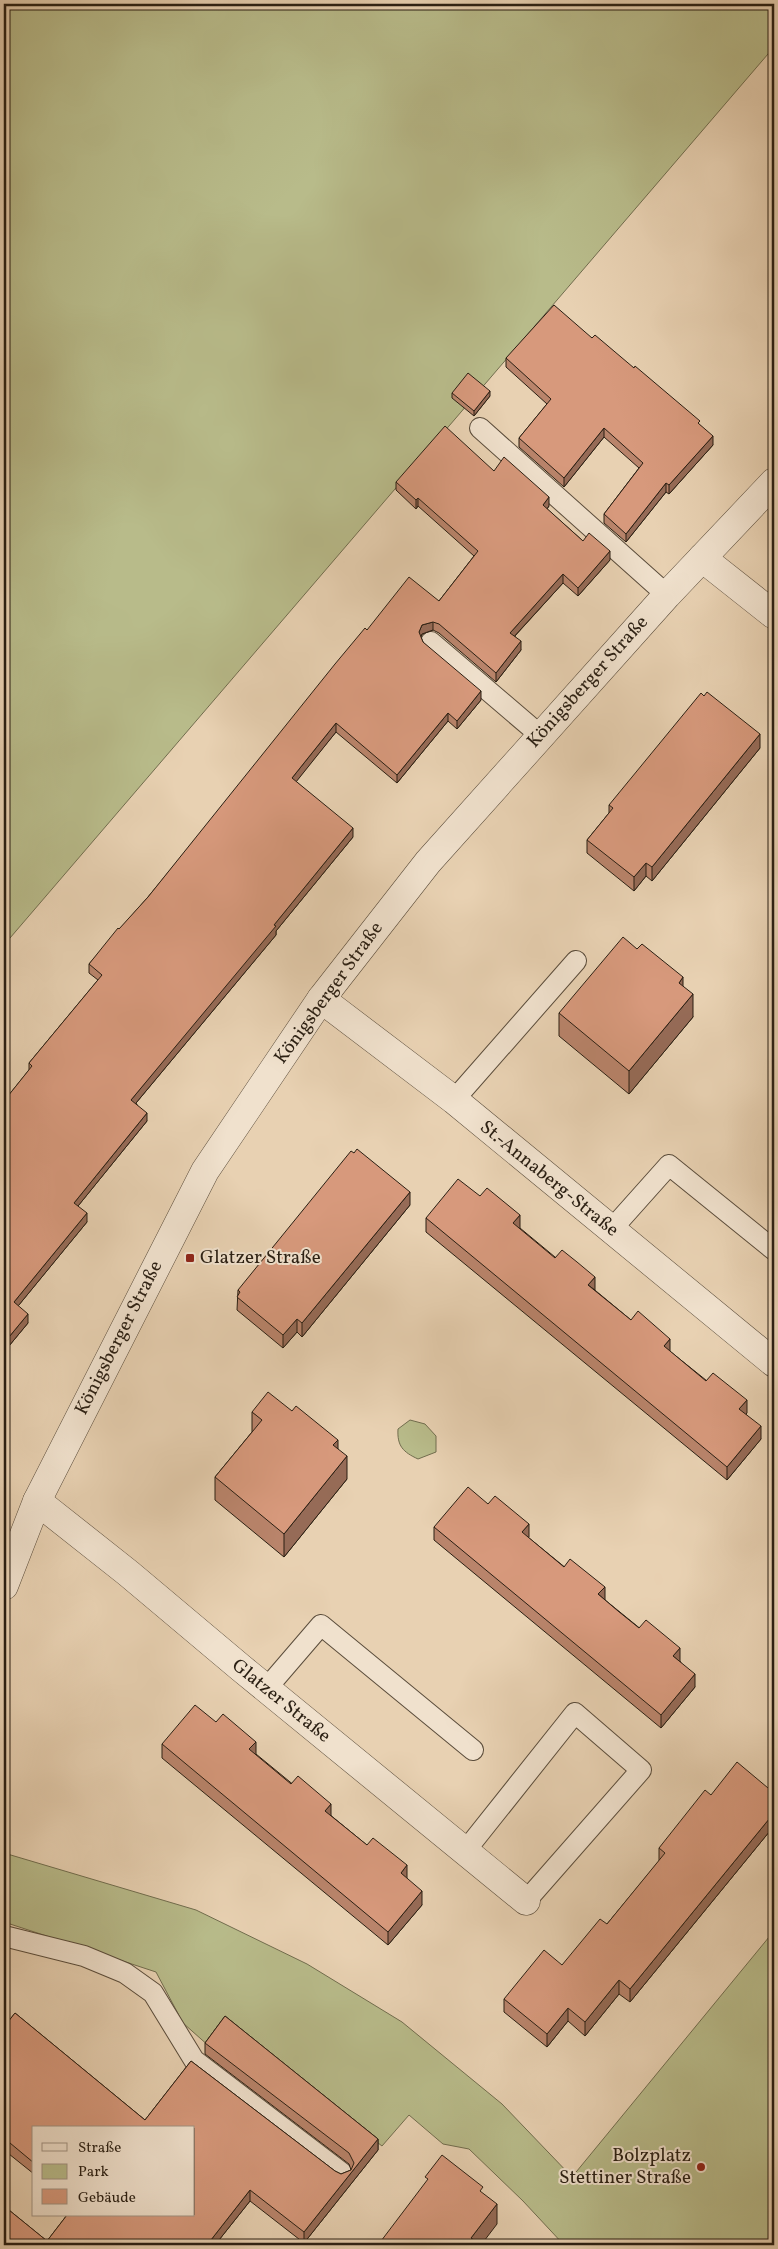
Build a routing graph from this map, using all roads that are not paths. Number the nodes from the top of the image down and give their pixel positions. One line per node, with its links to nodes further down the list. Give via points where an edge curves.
1 (480, 428): 4 (lane)
2 (774, 482): 3 (street, Königsberger Straße)
3 (702, 558): 4 (street, Königsberger Straße); 5 (street)
4 (667, 595): 7 (street, Königsberger Straße)
5 (774, 614)
6 (432, 642): 7 (lane)
7 (540, 735): 9 (street, Königsberger Straße, via 428,862)
8 (576, 961): 10 (lane)
9 (322, 999): 10 (street, St.-Annaberg-Straße); 14 (street, Königsberger Straße, via 205,1170)
10 (454, 1100): 11 (street, St.-Annaberg-Straße)
11 (611, 1230): 12 (lane, via 669,1166); 13 (street, St.-Annaberg-Straße)
12 (774, 1250)
13 (774, 1363)
14 (37, 1500): 15 (street, Königsberger Straße); 16 (street, Glatzer Straße)
15 (4, 1586)
16 (266, 1689): 17 (lane, via 321,1625); 18 (street, Glatzer Straße)
17 (473, 1750)
18 (466, 1850): 19 (street, Glatzer Straße); 19 (lane, via 575,1713 641,1770)
19 (526, 1900)
20 (4, 1936): 21 (lane, via 84,1956 125,1973 153,1993 194,2060)
21 (342, 2173)

